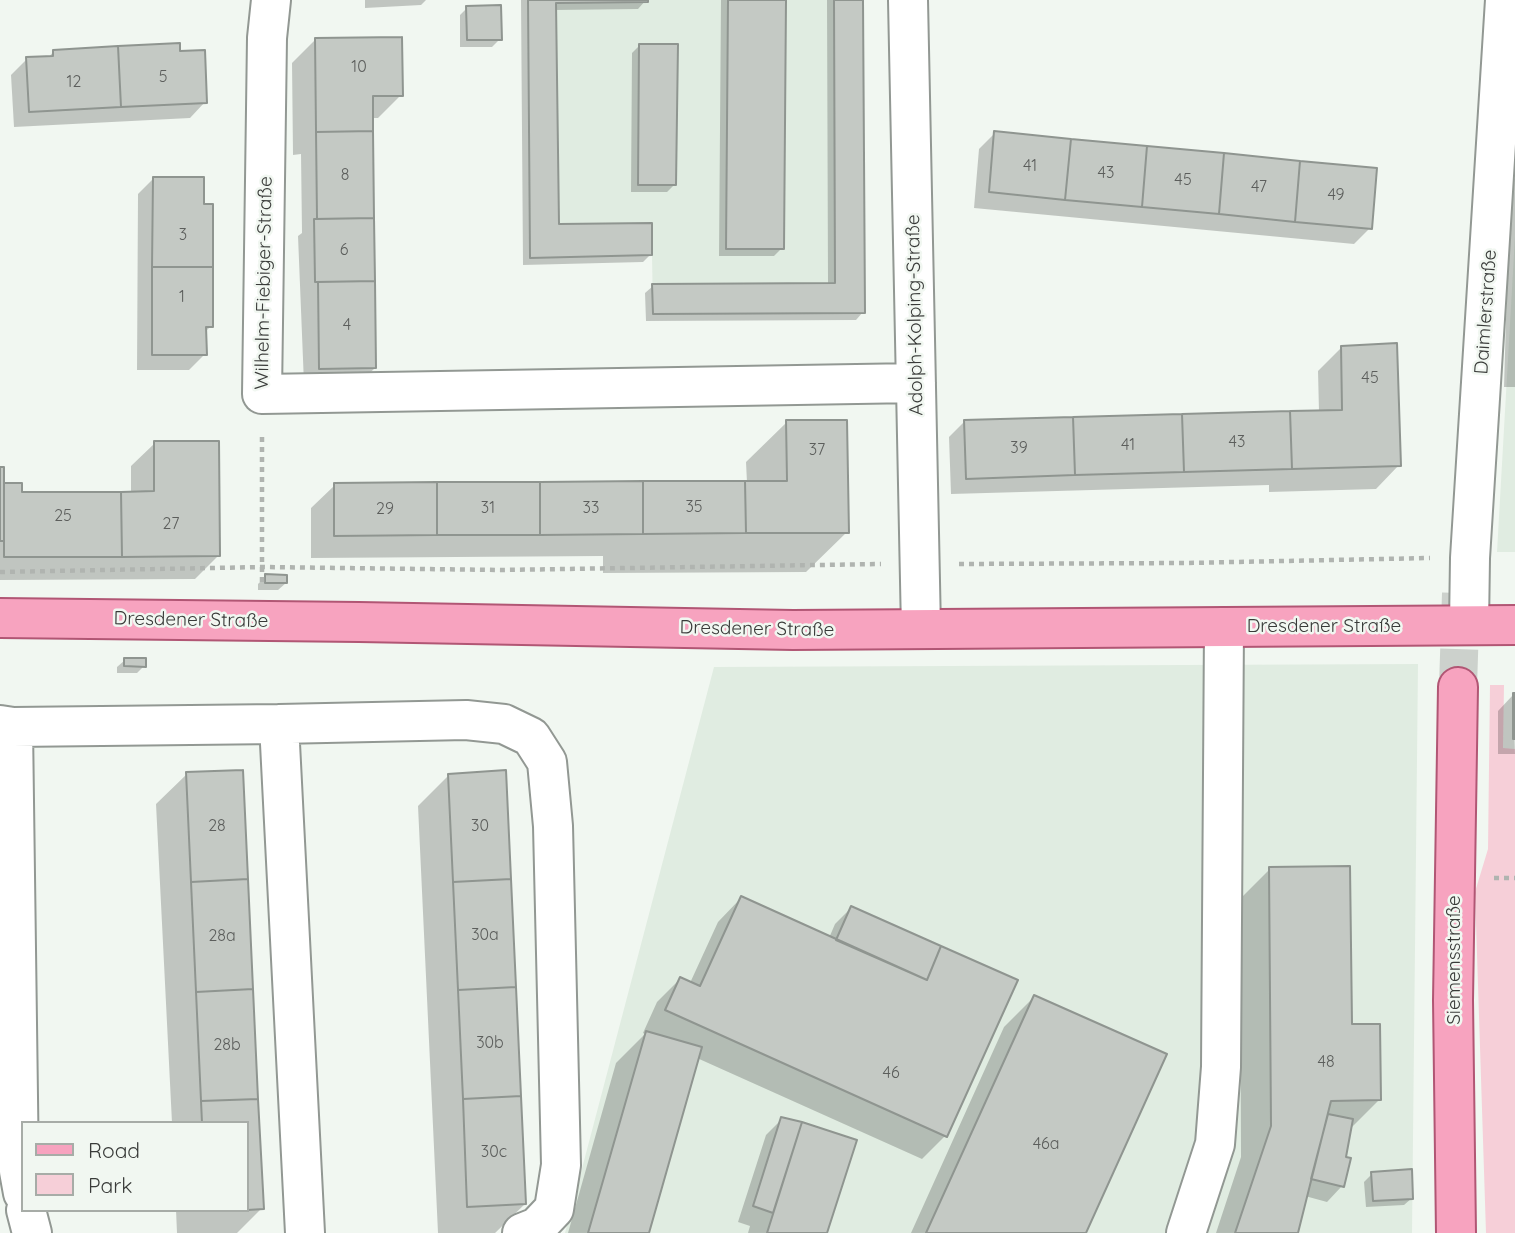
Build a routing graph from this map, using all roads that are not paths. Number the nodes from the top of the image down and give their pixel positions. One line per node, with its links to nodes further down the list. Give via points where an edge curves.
1 (271, 0): 4 (street, Wilhelm-Fiebiger-Straße, via 262,394)
2 (908, 0): 4 (street, Adolph-Kolping-Straße)
3 (1505, 0): 6 (street, Daimlerstraße)
4 (916, 383): 9 (street, Adolph-Kolping-Straße)
5 (0, 618): 9 (main road, Dresdener Straße)
6 (1469, 625): 7 (main road, Dresdener Straße); 8 (main road, Dresdener Straße)
7 (1515, 625)
8 (1223, 627): 9 (main road, Dresdener Straße); 18 (street, via 1221,1067 1215,1143)
9 (921, 629)
10 (1458, 687): 19 (main road, Siemensstraße, via 1453,1000)
11 (279, 724): 12 (street); 16 (street); 17 (street, via 466,720 504,724 531,737 547,762 561,1166 554,1209 537,1227)
12 (7, 726): 13 (street)
13 (21, 1182)
14 (27, 1212): 15 (street)
15 (32, 1233)
16 (305, 1233)
17 (522, 1233)
18 (1186, 1233)
19 (1456, 1233)

